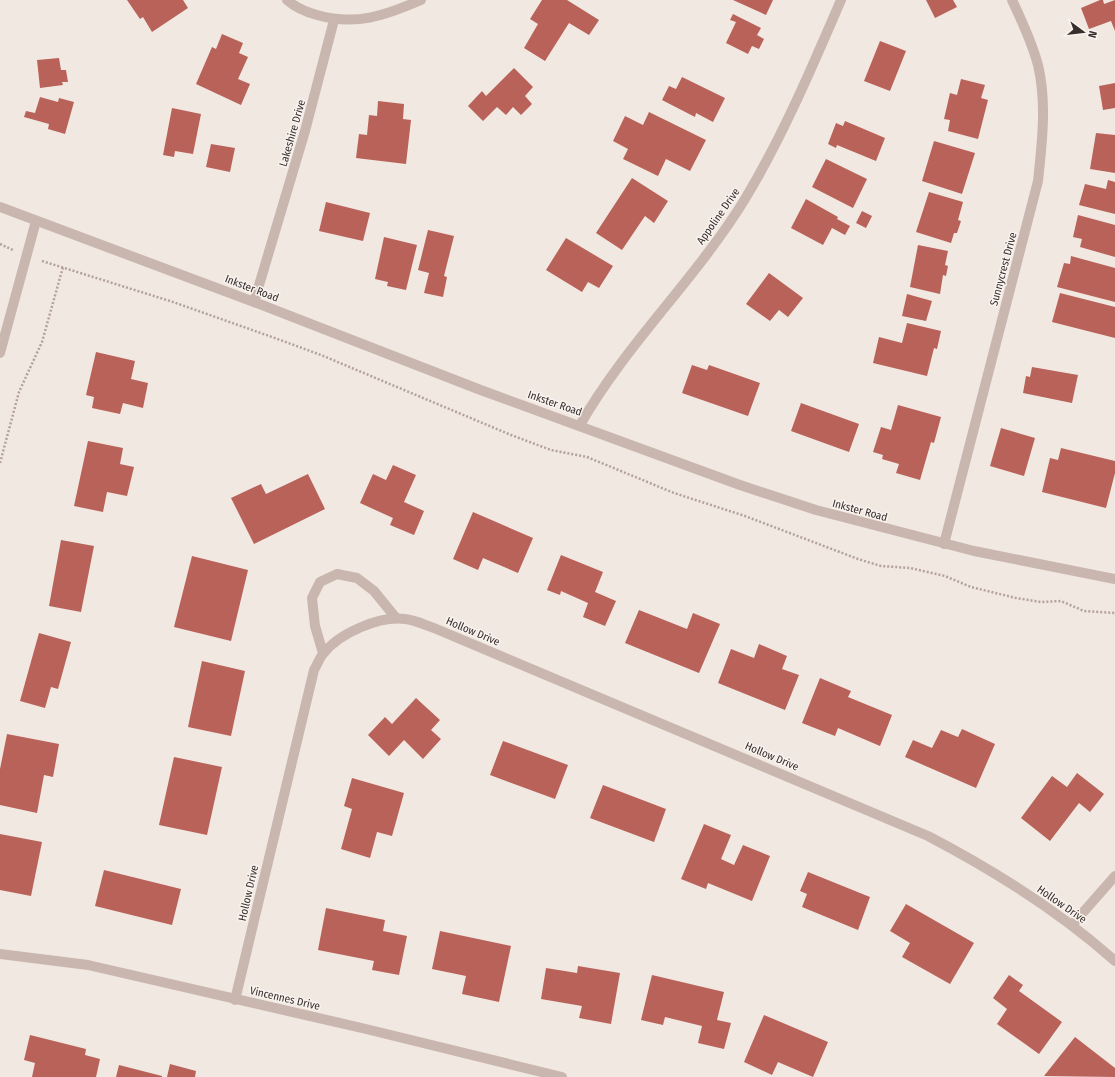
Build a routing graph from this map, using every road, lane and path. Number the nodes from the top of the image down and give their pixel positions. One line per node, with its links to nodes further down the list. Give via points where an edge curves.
1 (287, 0): 5 (street, via 307,12)
2 (421, 0): 5 (street, via 368,19)
3 (841, 0): 12 (street, Appoline Drive, via 786,124 745,200 596,397)
4 (1012, 0): 14 (street, Sunnycrest Drive, via 1038,66 1042,136 1038,181)
5 (334, 20): 10 (street, Lakeshire Drive, via 305,131)
6 (0, 207): 7 (street, Inkster Road)
7 (36, 221): 10 (street, Inkster Road); 11 (street)
8 (54, 265): 9 (path)
9 (63, 267): 13 (path, via 42,342 19,392); 16 (path, via 272,336 511,435 551,450 587,457 674,493 745,516 858,560 945,576 971,587 1016,598 1041,602 1061,601 1084,611)
10 (254, 302): 12 (street, Inkster Road, via 478,389)
11 (0, 353)
12 (580, 425): 14 (street, Inkster Road, via 816,510)
13 (0, 463)
14 (944, 544): 15 (street, Inkster Road)
15 (1115, 579)
16 (1115, 613)
17 (396, 618): 18 (street, Hollow Drive, via 363,626 339,640); 18 (street, via 374,591 357,578 337,574 320,582 312,598 315,626); 20 (street, Hollow Drive, via 412,620 434,628 928,836 991,871)
18 (323, 654): 23 (street, Hollow Drive, via 314,670)
19 (1115, 876): 20 (street)
20 (1072, 925): 22 (street, Hollow Drive)
21 (0, 954): 23 (street, Vincennes Drive, via 88,965)
22 (1115, 961)
23 (235, 1000): 24 (street, Vincennes Drive)
24 (562, 1077)

